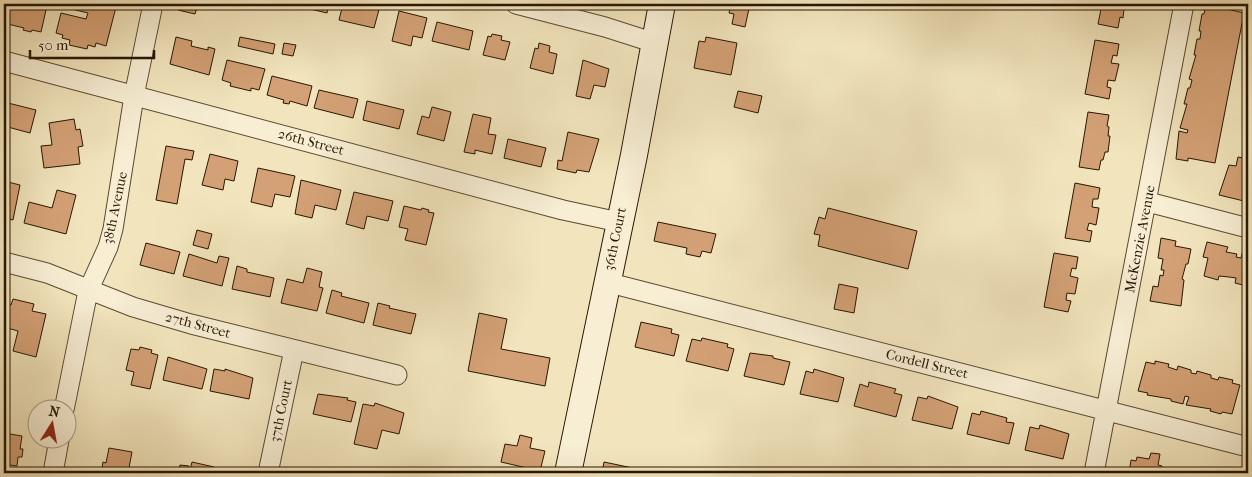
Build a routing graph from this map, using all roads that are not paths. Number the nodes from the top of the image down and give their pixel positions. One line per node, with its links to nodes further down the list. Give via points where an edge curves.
1 (154, 4): 7 (street, 38th Avenue)
2 (516, 4): 5 (street)
3 (662, 4): 5 (street, 36th Court)
4 (1184, 4): 8 (street, McKenzie Avenue)
5 (655, 42): 9 (street, 36th Court)
6 (4, 61): 7 (street, 26th Street)
7 (134, 96): 9 (street, 26th Street); 13 (street, 38th Avenue, via 113,229)
8 (1148, 202): 10 (street); 17 (street, McKenzie Avenue)
9 (619, 222): 12 (street, 36th Court)
10 (1248, 228)
11 (4, 262): 13 (street, 27th Street, via 47,274)
12 (606, 282): 17 (street, Cordell Street); 22 (street, 36th Court)
13 (88, 291): 14 (street, 27th Street, via 183,322); 16 (street, 38th Avenue)
14 (294, 350): 15 (street, 27th Street); 21 (street, 37th Court)
15 (397, 375)
16 (66, 400)
17 (1105, 410): 18 (street, Cordell Street); 23 (street, McKenzie Avenue)
18 (1248, 447)
19 (57, 450): 20 (street)
20 (53, 473)
21 (268, 473)
22 (568, 473)
23 (1094, 473)

